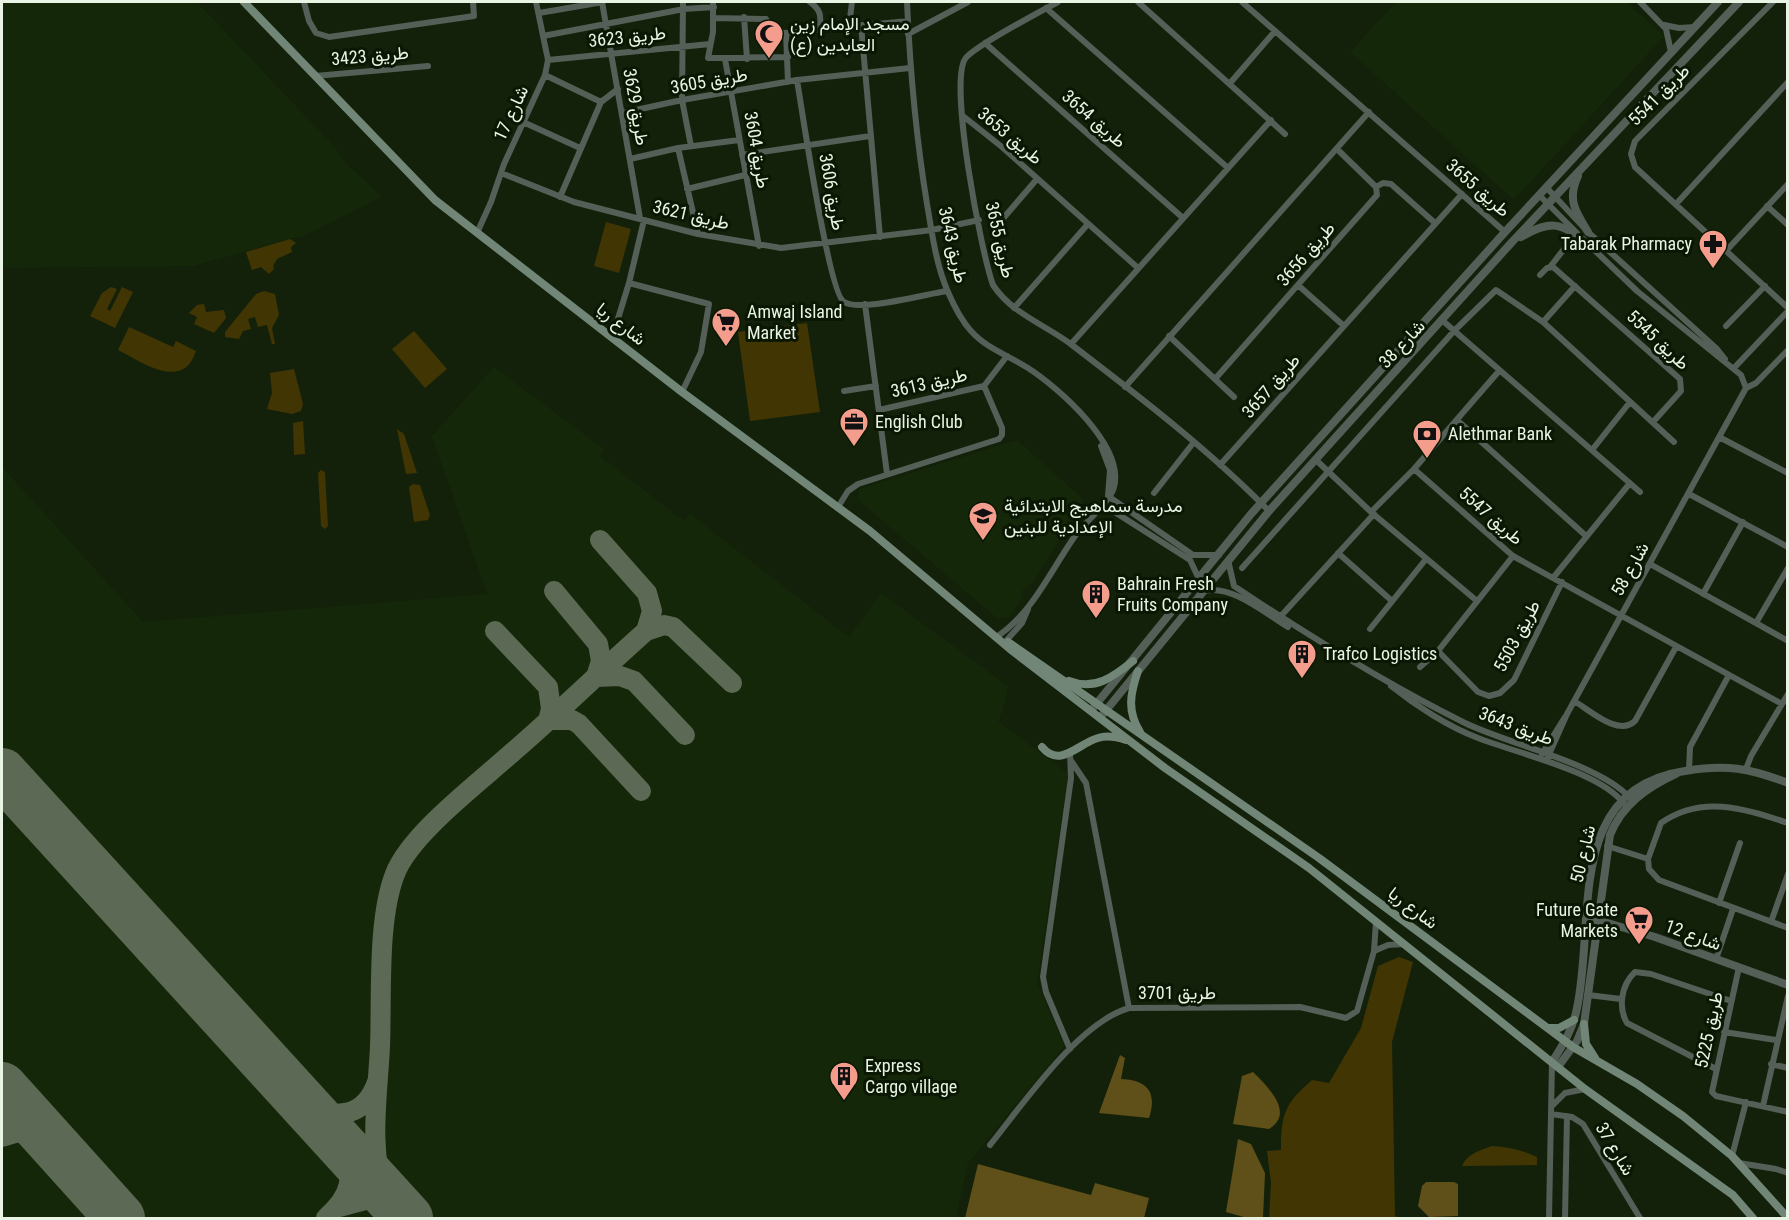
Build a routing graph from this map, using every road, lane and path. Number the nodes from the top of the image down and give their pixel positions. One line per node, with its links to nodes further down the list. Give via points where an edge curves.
1 (244, 2): 48 (main road, شارع ريا)
2 (304, 2): 3 (street, via 316,33 329,37 474,16)
3 (473, 2)
4 (536, 2): 21 (street, شارع 17)
5 (603, 2): 17 (street); 26 (street, طريق 3629)
6 (810, 2): 30 (street, via 821,13)
7 (852, 2): 28 (street)
8 (907, 2): 24 (street, طريق 3643)
9 (968, 2): 33 (street)
10 (1058, 2): 20 (street, طريق 3655)
11 (1138, 2): 51 (street)
12 (1242, 2): 31 (street, طريق 3655)
13 (1640, 2): 25 (street)
14 (1718, 2): 29 (street, شارع 38)
15 (1739, 2): 73 (street, شارع 38)
16 (1773, 2): 86 (street, طريق 5541, via 1632,147 1635,167)
17 (583, 4): 21 (street)
18 (713, 4): 19 (street); 23 (street)
19 (684, 5): 26 (street); 37 (street)
20 (1046, 8): 35 (street, طريق 3655); 72 (street)
21 (539, 12): 34 (street, شارع 17)
22 (744, 17): 23 (street); 32 (street, via 766,19 774,32); 41 (street)
23 (714, 18): 36 (street)
24 (908, 21): 27 (street); 33 (street, طريق 3643)
25 (1663, 24): 29 (street); 38 (street)
26 (606, 25): 34 (street); 39 (street, طريق 3629)
27 (861, 25): 28 (street); 46 (street)
28 (849, 26): 30 (street)
29 (1695, 27): 38 (street, شارع 38)
30 (820, 29): 32 (street)
31 (1275, 31): 51 (street); 57 (street, طريق 3655)
32 (786, 33): 40 (street)
33 (908, 34): 45 (street, طريق 3643)
34 (543, 36): 43 (street, شارع 17)
35 (985, 43): 59 (street, طريق 3655, via 971,51 961,70); 88 (street, طريق 3654)
36 (710, 44): 37 (street, طريق 3623); 42 (street, via 708,58)
37 (684, 46): 39 (street, طريق 3623); 55 (street)
38 (1671, 52): 79 (street, شارع 38)
39 (612, 53): 43 (street, طريق 3623); 53 (street, طريق 3629)
40 (788, 57): 41 (street); 50 (street)
41 (747, 58): 42 (street)
42 (725, 59): 54 (street, طريق 3604)
43 (548, 60): 47 (street, شارع 17)
44 (428, 66): 48 (street, طريق 3423)
45 (910, 68): 46 (street, طريق 3605); 95 (street, طريق 3643)
46 (865, 74): 49 (street, طريق 3605); 63 (street)
47 (545, 75): 56 (street); 61 (street, شارع 17)
48 (315, 76): 96 (main road, شارع ريا, via 419,186)
49 (797, 80): 50 (street, طريق 3605); 65 (street, طريق 3606)
50 (789, 82): 54 (street, طريق 3605)
51 (1231, 82): 60 (street)
52 (1788, 82): 86 (street)
53 (618, 89): 56 (street); 58 (street, طريق 3629)
54 (732, 92): 55 (street, طريق 3605); 64 (street, طريق 3604)
55 (682, 100): 58 (street, طريق 3605); 66 (street)
56 (601, 102): 67 (street)
57 (1369, 112): 69 (street); 81 (street, طريق 3655)
58 (622, 114): 71 (street, طريق 3629)
59 (963, 117): 76 (street, طريق 3653); 90 (street, طريق 3655)
60 (1271, 120): 62 (street); 72 (street)
61 (523, 122): 67 (street); 74 (street, شارع 17)
62 (1285, 134)
63 (870, 136): 65 (street, طريق 3606); 101 (street)
64 (739, 140): 66 (street); 70 (street, طريق 3604)
65 (809, 145): 70 (street, طريق 3606); 103 (street, طريق 3606)
66 (691, 146): 68 (street)
67 (580, 148): 84 (street)
68 (678, 148): 71 (street); 80 (street)
69 (1337, 149): 78 (street); 123 (street)
70 (742, 155): 75 (street, طريق 3604)
71 (630, 159): 89 (street, طريق 3629)
72 (1228, 168): 88 (street)
73 (1581, 170): 83 (street, شارع 38); 98 (street, via 1572,188 1571,201)
74 (501, 173): 84 (street, طريق 3621); 96 (street, شارع 17)
75 (745, 175): 80 (street); 105 (street, طريق 3604)
76 (1037, 179): 91 (street, طريق 3653); 93 (street, طريق 3653)
77 (1788, 184): 87 (street)
78 (1376, 187): 92 (street, via 1391,184); 111 (street, طريق 3656, via 1374,198)
79 (1546, 187): 82 (street, شارع 38); 83 (street)
80 (687, 189): 99 (street)
81 (1462, 194): 92 (street, طريق 3657); 97 (street, طريق 3655)
82 (1539, 195): 85 (street); 97 (street, شارع 38)
83 (1555, 196): 85 (street, شارع 38); 98 (street)
84 (560, 197): 89 (street, طريق 3621)
85 (1547, 204): 102 (street, شارع 38); 104 (street)
86 (1676, 204): 106 (street, طريق 5541)
87 (1767, 206): 94 (street); 106 (street)
88 (1183, 218): 108 (street)
89 (642, 219): 99 (street, طريق 3621); 110 (street, طريق 3629)
90 (979, 220): 95 (street, طريق 3621); 116 (street, طريق 3655, via 993,285)
91 (1000, 222)
92 (1435, 223): 120 (street, طريق 3657)
93 (1088, 224): 108 (street, طريق 3653); 116 (street)
94 (1788, 225)
95 (932, 231): 101 (street, طريق 3621); 114 (street, طريق 3643)
96 (477, 232): 124 (main road, شارع ريا)
97 (1505, 232): 158 (street, شارع 38)
98 (1588, 232): 128 (street)
99 (698, 234): 105 (street, طريق 3621)
100 (1575, 235): 102 (street, via 1560,225 1548,224); 104 (street); 107 (street)
101 (880, 237): 103 (street, طريق 3621)
102 (1512, 242): 118 (street, شارع 38)
103 (825, 245): 105 (street, طريق 3621, via 791,249); 115 (street, via 839,299 846,304)
104 (1590, 245): 128 (street, via 1637,291)
105 (759, 246)
106 (1726, 251): 113 (street, طريق 5541)
107 (1550, 267): 109 (street); 112 (street, طريق 5545)
108 (1138, 268): 125 (street)
109 (1540, 275)
110 (629, 284): 124 (street, طريق 3629); 137 (street, via 709,304 701,352)
111 (1299, 286): 120 (street); 131 (street, طريق 3656)
112 (1575, 286): 119 (street); 142 (street, طريق 5545, via 1680,379 1681,391)
113 (1765, 286): 117 (street, طريق 5541); 121 (street)
114 (947, 291): 115 (street); 127 (street, طريق 3643, via 971,332)
115 (865, 304): 132 (street, طريق 3613)
116 (1014, 308): 125 (street, طريق 3655)
117 (1788, 309): 129 (street)
118 (1443, 321): 122 (street); 147 (street, شارع 38)
119 (1543, 322): 122 (street, شارع 38, via 1496,290); 139 (street)
120 (1344, 326): 148 (street, طريق 3657)
121 (1726, 326)
122 (1454, 331): 130 (street); 150 (street, شارع 38)
123 (1169, 336): 131 (street); 134 (street)
124 (612, 338): 137 (main road, شارع ريا)
125 (1071, 344): 134 (street, طريق 3655)
126 (1788, 350): 135 (street, via 1756,383)
127 (1007, 356): 133 (street, طريق 3613); 157 (street, طريق 3643, via 1065,397 1104,442 1114,465 1115,485)
128 (1727, 362): 129 (street)
129 (1734, 368): 135 (street)
130 (1499, 371): 141 (street); 146 (street)
131 (1215, 379): 138 (street)
132 (876, 386): 136 (street, طريق 3613); 140 (street, طريق 3613)
133 (984, 386): 140 (street, طريق 3613); 152 (street, via 1002,435 999,439)
134 (1125, 387): 144 (street, طريق 3655)
135 (1746, 388): 143 (street, شارع 58)
136 (844, 391)
137 (682, 393): 160 (main road, شارع ريا)
138 (1234, 397)
139 (1630, 402): 142 (street); 146 (street)
140 (879, 410): 152 (street, طريق 3613)
141 (1457, 420): 149 (street); 164 (street)
142 (1653, 422): 145 (street)
143 (1719, 437): 151 (street); 156 (street, شارع 58)
144 (1194, 442): 148 (street, طريق 3655); 155 (street)
145 (1674, 442)
146 (1592, 450): 153 (street)
147 (1316, 460): 150 (street); 161 (street, شارع 38)
148 (1221, 465): 158 (street, طريق 3655)
149 (1414, 469): 162 (street); 168 (street, طريق 5547)
150 (1328, 471): 162 (street); 172 (street, شارع 38)
151 (1788, 473)
152 (887, 474): 160 (street, via 858,484)
153 (1630, 483): 154 (street); 164 (street)
154 (1640, 492)
155 (1154, 493)
156 (1689, 494): 163 (street); 171 (street, شارع 58)
157 (1108, 496): 159 (street); 167 (street, via 1190,554)
158 (1261, 503): 161 (street, طريق 3655); 167 (street, شارع 38)
159 (1102, 504): 175 (street, via 1190,560); 186 (street, via 1075,536 1029,605 1022,623)
160 (838, 507): 186 (main road, شارع ريا)
161 (1269, 511): 169 (street, شارع 38)
162 (1373, 513): 166 (street); 170 (street)
163 (1743, 522): 165 (street); 178 (street)
164 (1585, 535): 174 (street)
165 (1788, 547)
166 (1338, 553): 179 (street); 181 (street)
167 (1219, 555): 175 (street, شارع 38)
168 (1513, 556): 174 (street, طريق 5547); 180 (street)
169 (1227, 559): 177 (street, شارع 38); 181 (street, طريق 3643, via 1234,586)
170 (1426, 559): 179 (street); 180 (street)
171 (1650, 564): 178 (street); 182 (street, شارع 58)
172 (1242, 568)
173 (1788, 568): 183 (street)
174 (1552, 578): 176 (street, طريق 5547)
175 (1200, 579): 190 (street, شارع 38)
176 (1562, 582): 182 (street, طريق 5547); 189 (street, طريق 5503, via 1514,680 1500,693 1489,696 1478,692)
177 (1200, 592): 185 (street, طريق 3643, via 1227,591); 192 (street, شارع 38)
178 (1703, 594): 183 (street)
179 (1392, 601): 184 (street)
180 (1476, 601): 189 (street)
181 (1280, 617): 185 (street, طريق 3643)
182 (1621, 617): 188 (street, طريق 5547); 196 (street, شارع 58)
183 (1756, 623): 187 (street)
184 (1370, 629)
185 (1300, 631): 203 (street, طريق 3643, via 1473,727)
186 (1001, 639): 194 (main road, شارع ريا); 198 (main road, شارع ريا)
187 (1788, 641)
188 (1676, 647): 193 (street, طريق 5547); 196 (street, via 1629,726 1617,726)
189 (1438, 651): 191 (street)
190 (1133, 661): 194 (main road, via 1111,678 1095,684 1076,684); 198 (street, شارع 38)
191 (1420, 667)
192 (1138, 671): 199 (street, شارع 38); 200 (main road, via 1130,707 1133,722)
193 (1729, 675): 197 (street, طريق 5547); 206 (street, via 1690,747)
194 (1060, 678): 198 (main road, شارع ريا)
195 (1788, 694): 197 (street)
196 (1574, 701): 203 (street, شارع 58)
197 (1782, 704): 205 (street)
198 (1093, 707): 199 (main road, شارع ريا)
199 (1103, 714): 200 (main road, شارع ريا); 201 (main road, شارع ريا)
200 (1143, 738): 236 (main road, شارع ريا, via 1319,858)
201 (1131, 742): 204 (main road, via 1100,737); 221 (main road, شارع ريا, via 1309,868)
202 (1042, 747): 204 (main road, via 1053,755)
203 (1545, 757): 208 (street, طريق 3643, via 1609,782)
204 (1071, 758): 233 (street, via 1086,783); 240 (street, via 1043,977)
205 (1746, 769): 206 (street); 207 (street)
206 (1687, 770): 208 (street, شارع 50, via 1653,777); 209 (street, شارع 50, via 1652,787)
207 (1788, 783)
208 (1623, 797): 209 (street, طريق 3643); 215 (street, شارع 50, via 1599,837)
209 (1629, 804): 212 (street, شارع 50, via 1614,825)
210 (1788, 823): 213 (street, via 1730,806 1694,807 1661,823)
211 (1740, 843): 217 (street)
212 (1607, 846): 213 (street, شارع 50); 216 (street, شارع 50)
213 (1648, 859): 217 (street, via 1656,878)
214 (1788, 874): 222 (street)
215 (1590, 893): 216 (street); 219 (street, شارع 50)
216 (1600, 895): 220 (street, شارع 50)
217 (1719, 903): 218 (street)
218 (1732, 909): 222 (street); 226 (street)
219 (1587, 917): 220 (street, شارع 12); 234 (street, شارع 50)
220 (1597, 920): 226 (street, شارع 12); 229 (street, شارع 50)
221 (1376, 921): 224 (main road, شارع ريا); 225 (street, طريق 3701)
222 (1771, 922): 223 (street)
223 (1788, 928)
224 (1404, 944): 225 (street); 243 (main road, شارع ريا)
225 (1374, 951): 233 (street, طريق 3701, via 1357,1011 1349,1017 1300,1007)
226 (1716, 959): 227 (street, شارع 12)
227 (1739, 967): 228 (street, شارع 12); 232 (street, طريق 5225)
228 (1788, 985)
229 (1588, 994): 231 (street); 235 (street, شارع 50)
230 (1788, 996): 238 (street)
231 (1621, 999): 232 (street, via 1635,972); 245 (street, via 1627,1023)
232 (1731, 1001): 237 (street, طريق 5225)
233 (1129, 1008): 240 (street, طريق 3701, via 1107,1017)
234 (1574, 1020): 236 (main road, via 1559,1028); 239 (street, شارع 50)
235 (1584, 1024): 239 (street, شارع 50); 241 (main road, via 1586,1044)
236 (1548, 1028): 239 (main road, شارع ريا)
237 (1724, 1032): 238 (street); 245 (street, طريق 5225)
238 (1776, 1040): 242 (street)
239 (1569, 1044): 241 (main road, شارع ريا); 243 (street, شارع 50)
240 (1070, 1049): 252 (street, طريق 3701)
241 (1603, 1064): 253 (main road, شارع ريا, via 1683,1116)
242 (1771, 1064): 244 (street); 248 (street)
243 (1555, 1065): 246 (main road, شارع ريا); 249 (street)
244 (1788, 1068)
245 (1716, 1069): 247 (street, طريق 5225, via 1713,1094)
246 (1584, 1089): 249 (street, via 1565,1093); 259 (main road, شارع ريا, via 1733,1195)
247 (1746, 1102): 248 (street, طريق 5225); 253 (street)
248 (1763, 1106): 250 (street, طريق 5225)
249 (1551, 1110): 251 (street); 256 (street)
250 (1788, 1112)
251 (1567, 1116): 257 (street); 258 (street, شارع 37, via 1577,1119 1586,1129)
252 (990, 1145)
253 (1732, 1156): 254 (main road, شارع ريا)
254 (1739, 1163): 255 (street); 260 (main road, شارع ريا)
255 (1788, 1173)
256 (1549, 1218)
257 (1565, 1218)
258 (1640, 1218)
259 (1753, 1218)
260 (1788, 1218)

